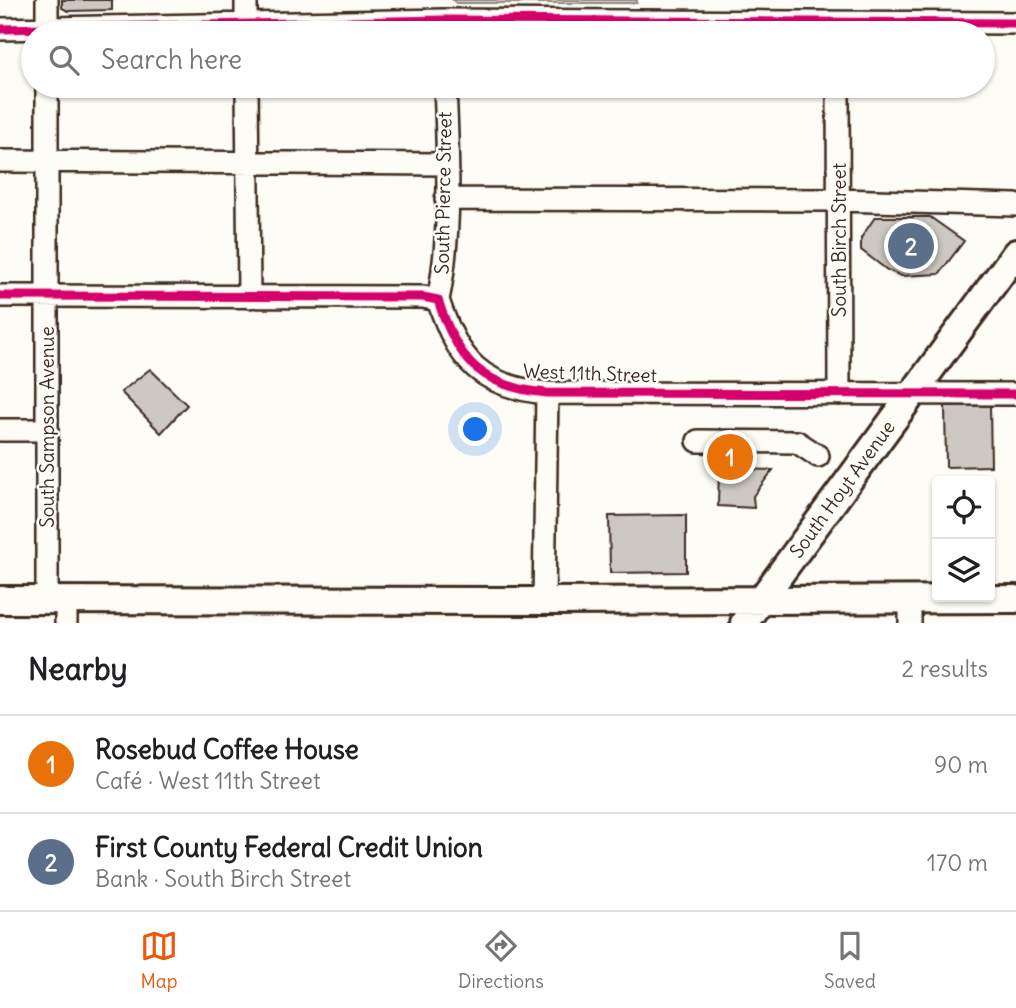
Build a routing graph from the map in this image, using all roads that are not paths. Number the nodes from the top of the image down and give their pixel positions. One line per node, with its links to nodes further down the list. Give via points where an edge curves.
1 (47, 0): 6 (street)
2 (246, 0): 7 (street)
3 (739, 10): 4 (street); 5 (street)
4 (442, 18): 8 (street)
5 (839, 19): 9 (street)
6 (47, 21)
7 (246, 21)
8 (383, 21)
9 (928, 21)
10 (995, 23): 11 (street)
11 (1016, 23)
12 (0, 29): 13 (street)
13 (21, 30)
14 (47, 98): 19 (street, South Sampson Avenue)
15 (247, 98): 20 (street)
16 (445, 98): 21 (street, South Pierce Street)
17 (838, 98): 23 (street, South Birch Street)
18 (0, 162): 19 (street)
19 (47, 162): 20 (street); 27 (street, South Sampson Avenue)
20 (247, 163): 21 (street); 28 (street)
21 (447, 164): 22 (street, South Pierce Street)
22 (446, 199): 23 (street); 29 (street, South Pierce Street)
23 (839, 200): 24 (street); 31 (street, South Birch Street)
24 (1016, 205)
25 (1016, 253): 32 (main road, South Hoyt Avenue)
26 (0, 296): 27 (street)
27 (47, 296): 28 (street); 35 (street, South Sampson Avenue)
28 (249, 297): 29 (street)
29 (438, 300): 30 (street, West 11th Street, via 458,348 477,369 500,384)
30 (547, 393): 31 (street, West 11th Street); 40 (street)
31 (839, 394): 32 (street, West 11th Street)
32 (911, 394): 33 (street, West 11th Street); 41 (main road, South Hoyt Avenue)
33 (1016, 394)
34 (0, 430): 35 (street)
35 (47, 430): 42 (street, South Sampson Avenue)
36 (698, 442): 37 (street, via 797,442)
37 (818, 456)
38 (1016, 599): 43 (main road)
39 (0, 600): 42 (main road)
40 (544, 601): 41 (main road); 42 (main road)
41 (760, 601): 43 (main road); 44 (main road, South Hoyt Avenue)
42 (60, 608)
43 (911, 611)
44 (744, 623)

